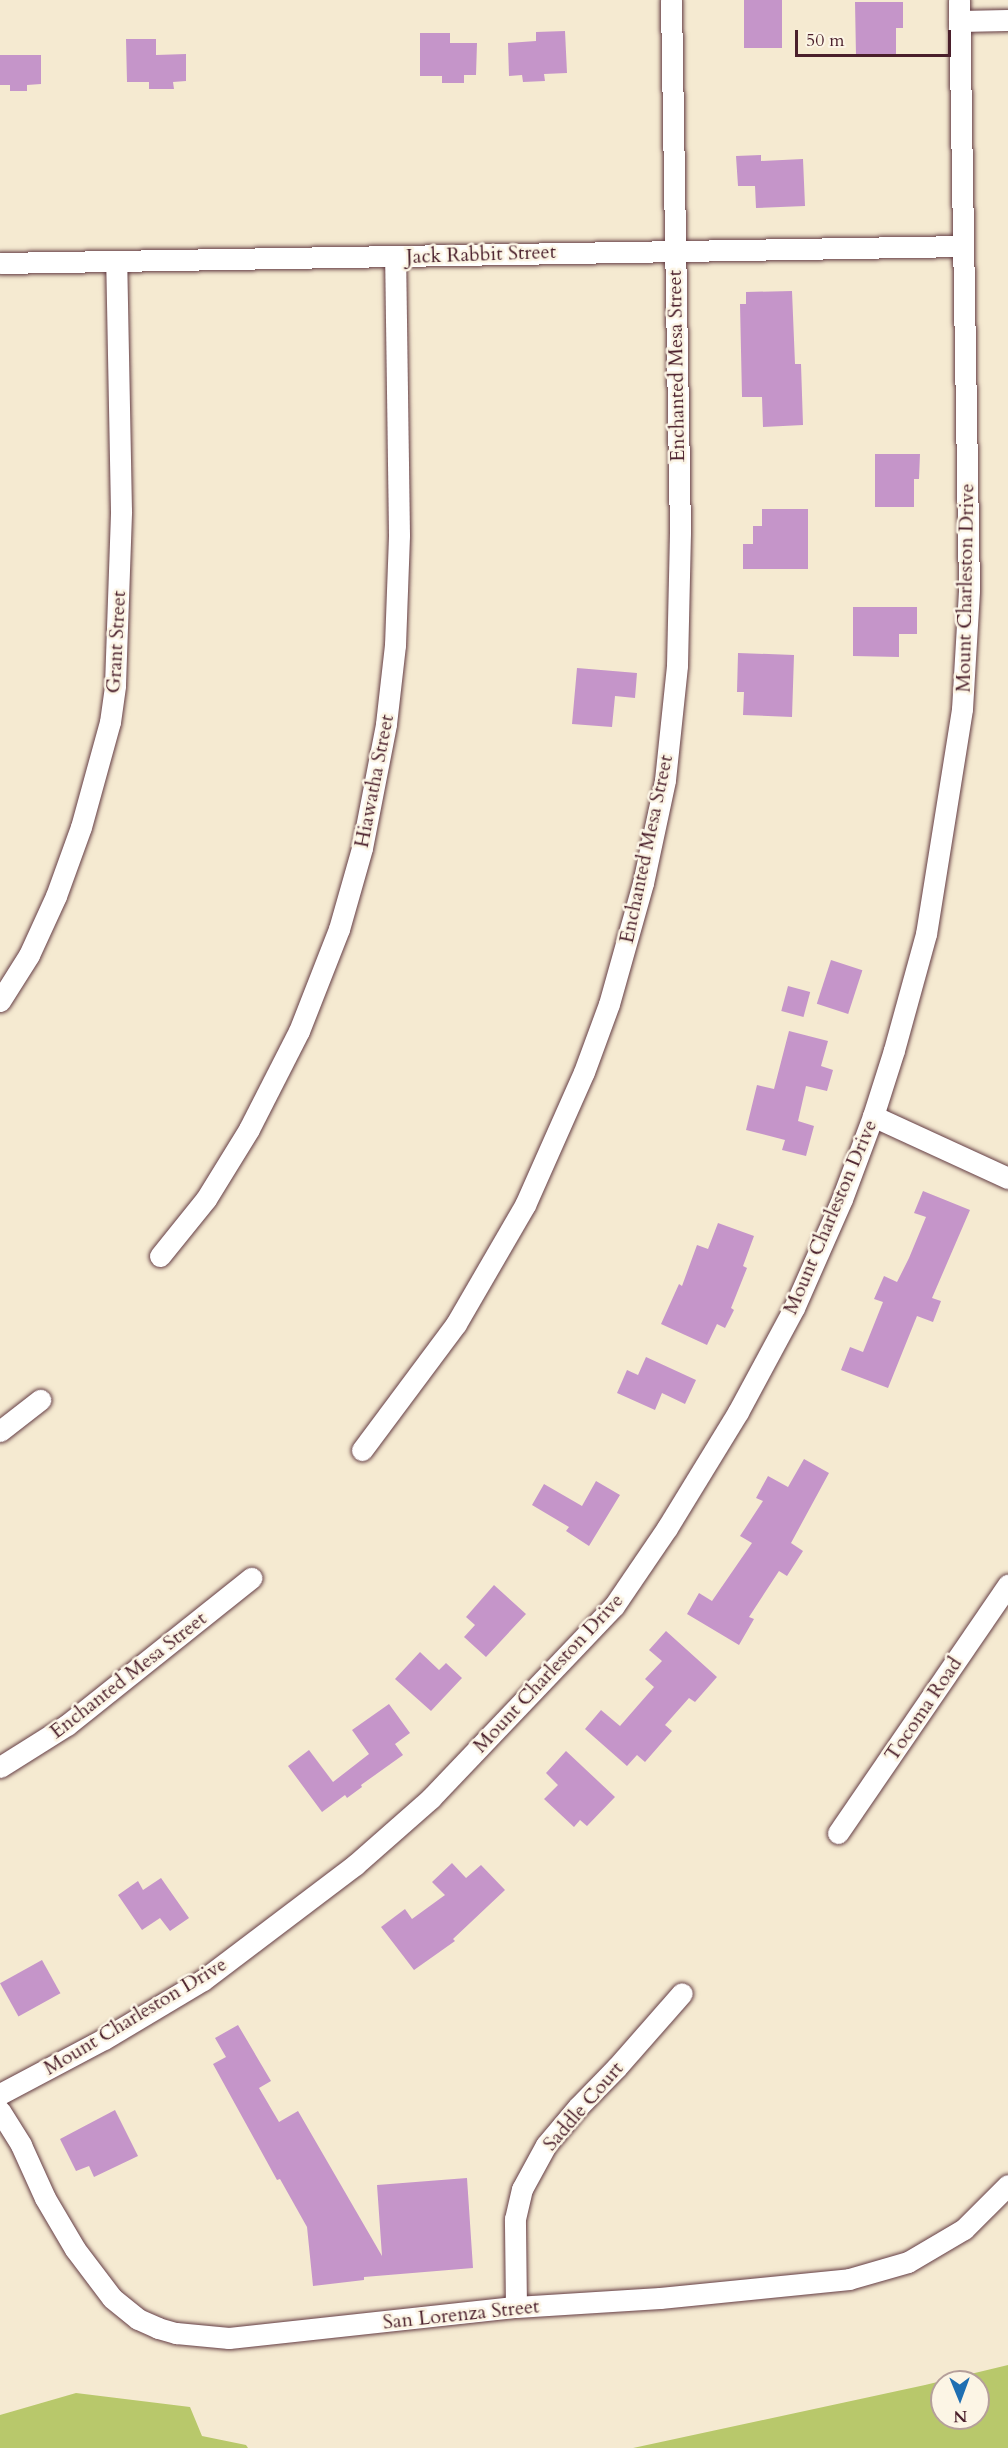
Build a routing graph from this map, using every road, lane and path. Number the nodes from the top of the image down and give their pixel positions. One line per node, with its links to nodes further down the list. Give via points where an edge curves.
1 (671, 0): 6 (street, Enchanted Mesa Street)
2 (959, 0): 4 (street, Mount Charleston Drive)
3 (1008, 20): 4 (street)
4 (959, 21): 5 (street, Mount Charleston Drive)
5 (963, 246): 6 (street, Jack Rabbit Street); 11 (street, Mount Charleston Drive, via 969,590 963,709 926,934)
6 (673, 250): 7 (street, Jack Rabbit Street); 16 (street, Enchanted Mesa Street, via 680,533 677,665 665,780 643,883 609,1004 584,1072 525,1204 456,1324)
7 (395, 256): 8 (street, Jack Rabbit Street); 13 (street, Hiawatha Street, via 399,535 395,645 386,724 362,848 339,929 299,1031 249,1129 206,1199)
8 (116, 261): 9 (street, Jack Rabbit Street); 10 (street, Grant Street, via 121,511 115,685 110,722 81,827 56,896 29,955)
9 (0, 262)
10 (0, 1001)
11 (873, 1116): 12 (street); 22 (street, Mount Charleston Drive, via 794,1308 732,1421 614,1606 431,1798 355,1864 203,1980)
12 (1008, 1178)
13 (160, 1256)
14 (40, 1400): 15 (street)
15 (0, 1431)
16 (362, 1450)
17 (251, 1578): 19 (street, Enchanted Mesa Street, via 67,1725)
18 (1008, 1585): 20 (street, Tocoma Road)
19 (0, 1767)
20 (838, 1833)
21 (682, 1993): 25 (street, Saddle Court, via 571,2114 546,2145 522,2188 515,2219)
22 (0, 2094)
23 (0, 2111): 25 (street, San Lorenza Street, via 75,2249 112,2298 138,2319 158,2328 229,2338)
24 (1008, 2185): 25 (street, San Lorenza Street, via 955,2234 908,2262 849,2279 660,2298)
25 (516, 2307)

